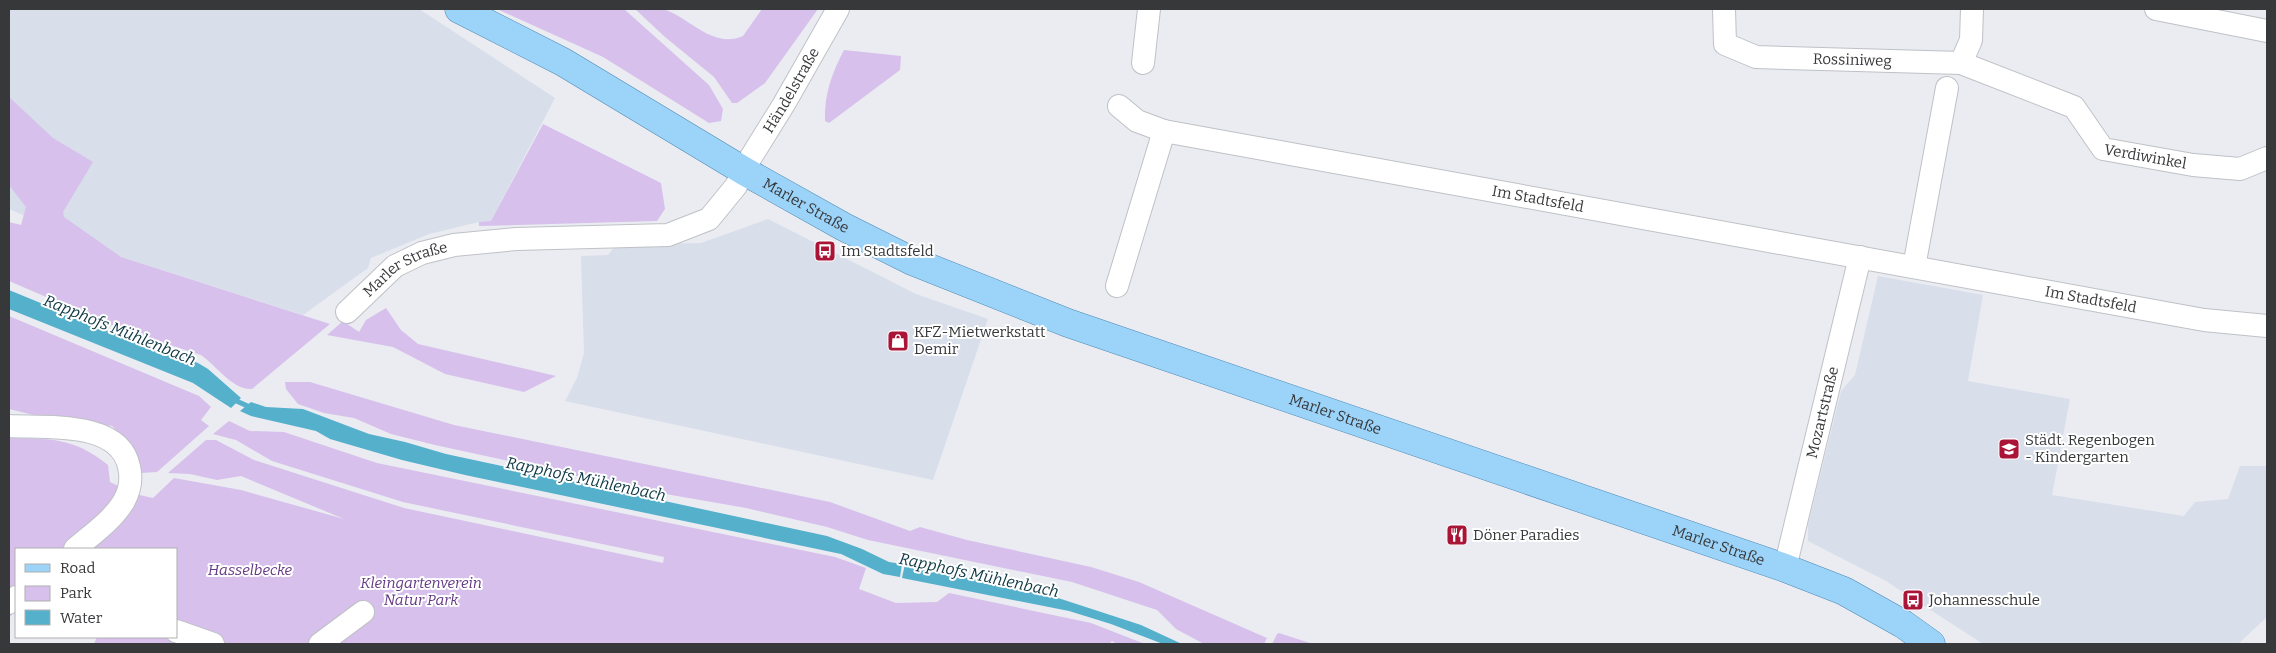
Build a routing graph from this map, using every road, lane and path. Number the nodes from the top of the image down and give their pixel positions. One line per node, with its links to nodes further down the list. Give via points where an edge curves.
1 (459, 9): 14 (main road, Marler Straße, via 563,62)
2 (838, 9): 14 (street, Händelstraße)
3 (1149, 9): 8 (street)
4 (1724, 9): 9 (street, Rossiniweg, via 1725,44 1756,57)
5 (1972, 9): 9 (street, via 1971,40)
6 (2156, 9): 7 (street)
7 (2267, 31)
8 (1143, 63)
9 (1961, 64): 13 (street, Verdiwinkel, via 2074,107 2103,149 2193,165 2240,169)
10 (1946, 88): 16 (street)
11 (1119, 106): 12 (street, Im Stadtsfeld, via 1137,121)
12 (1164, 131): 15 (street, Im Stadtsfeld); 17 (street)
13 (2267, 158)
14 (744, 171): 18 (street, Marler Straße, via 709,219 668,236 516,239 454,245 422,253 395,266); 22 (main road, Marler Straße, via 912,261 1042,314)
15 (1860, 257): 16 (street, Im Stadtsfeld); 22 (street, Mozartstraße)
16 (1914, 267): 19 (street, Im Stadtsfeld, via 2204,320)
17 (1117, 286)
18 (347, 312)
19 (2267, 326)
20 (9, 426): 21 (street, via 64,428 100,434 122,450 131,477 127,495 113,514)
21 (76, 548)
22 (1785, 568): 27 (main road, Marler Straße, via 1844,591 1903,624)
23 (363, 612): 26 (street)
24 (178, 632): 25 (street)
25 (213, 644)
26 (320, 644)
27 (1931, 644)

